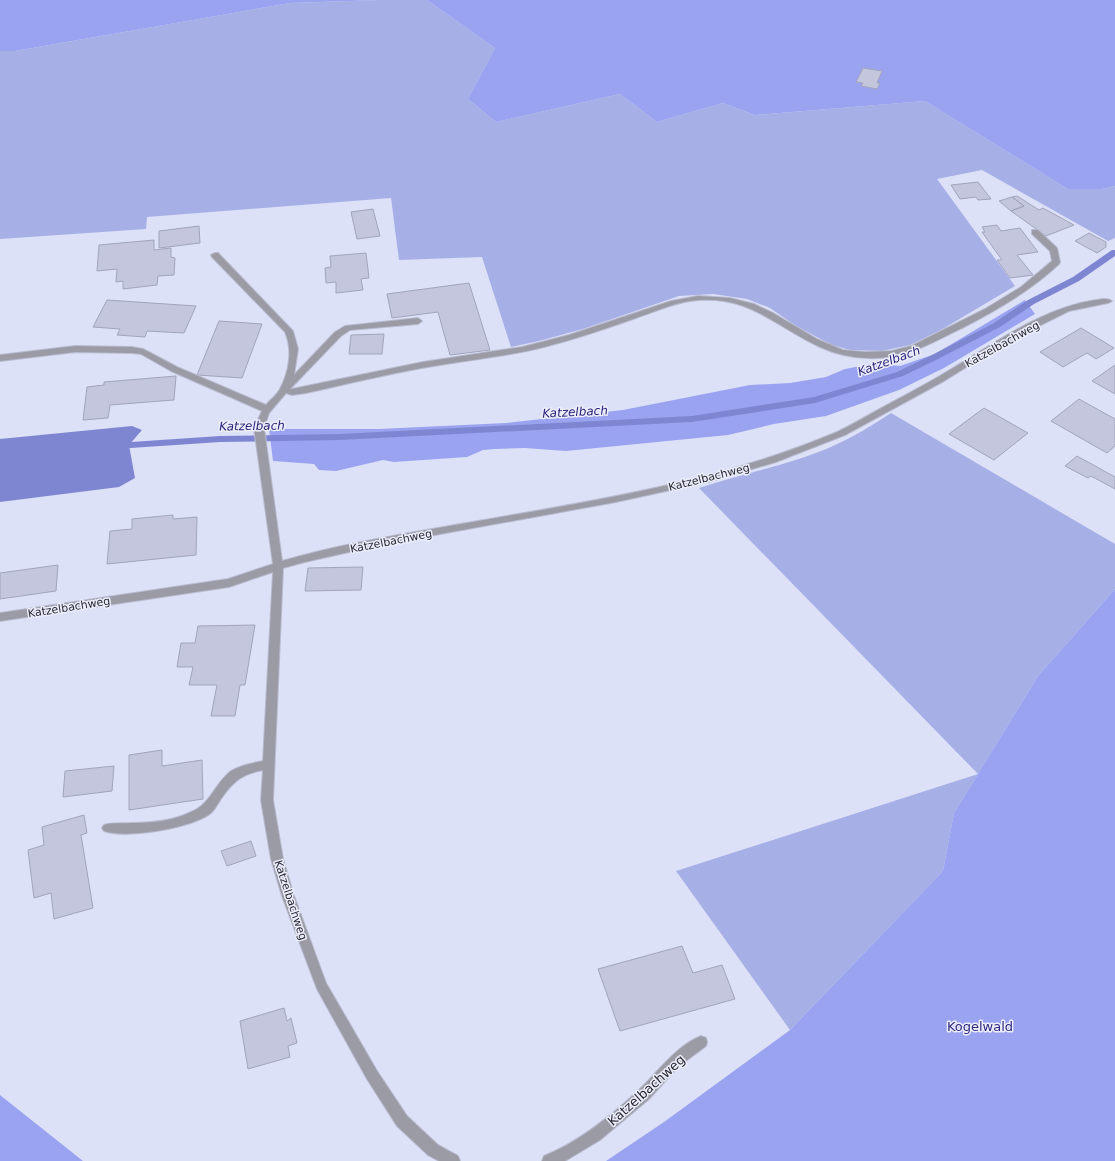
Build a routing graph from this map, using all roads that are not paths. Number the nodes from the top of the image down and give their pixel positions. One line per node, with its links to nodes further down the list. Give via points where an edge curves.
1 (1035, 232): 6 (street, via 1054,250 1056,262 1045,272 1030,285 989,310 901,352 850,354 822,344 755,307 727,299 698,298 679,301 533,348 414,367 306,390)
2 (215, 255): 6 (street, via 289,331 293,339 294,353)
3 (1108, 301): 8 (street, Katzelbachweg, via 1066,309 1002,341 941,379 842,432 773,460 712,478 616,499 380,542)
4 (418, 321): 6 (street, via 348,328 338,334)
5 (0, 358): 7 (street, via 75,349 143,352 174,369)
6 (284, 390): 7 (street)
7 (266, 409): 8 (street, Katzelbachweg, via 259,428)
8 (278, 566): 9 (street, Katzelbachweg, via 229,583); 10 (street, Katzelbachweg)
9 (0, 617)
10 (269, 764): 11 (street, via 241,770 231,776 208,809 195,816 147,828); 13 (street, Katzelbachweg, via 267,800 277,859 321,985 372,1075 402,1121 433,1150)
11 (108, 828)
12 (701, 1042): 14 (street, Katzelbachweg, via 673,1063 644,1094 595,1135)
13 (453, 1161)
14 (549, 1161)

